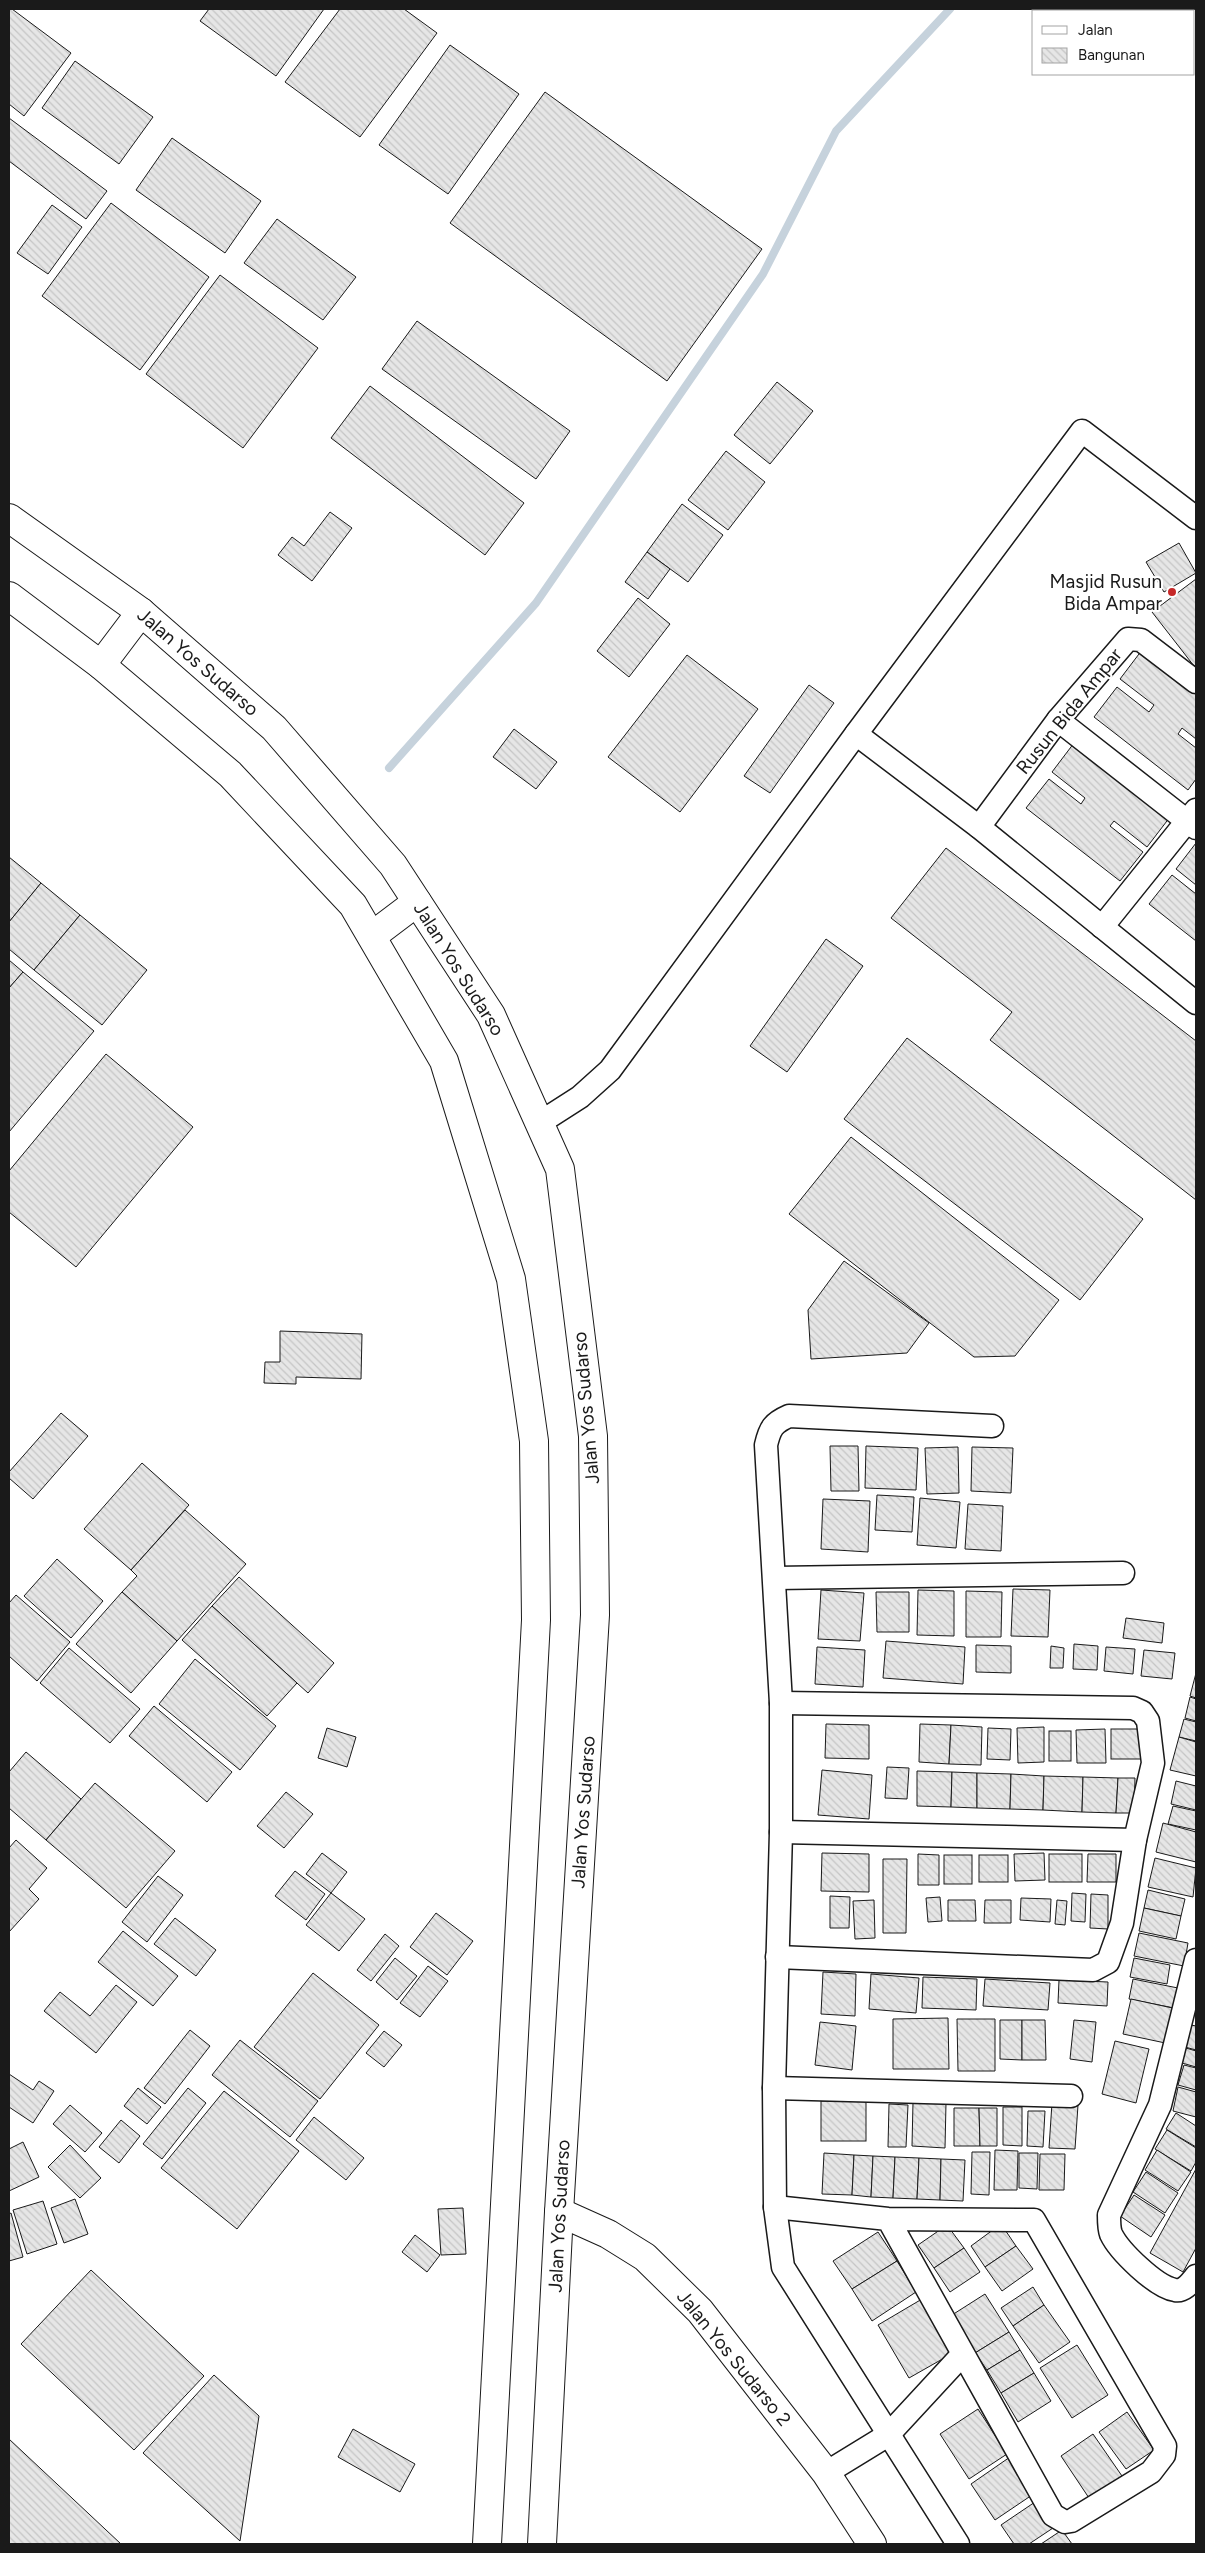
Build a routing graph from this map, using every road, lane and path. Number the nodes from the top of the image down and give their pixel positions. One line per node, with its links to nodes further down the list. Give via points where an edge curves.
1 (9, 518): 4 (main road, Jalan Yos Sudarso)
2 (1196, 518): 8 (street, via 1082,431)
3 (9, 596): 5 (main road)
4 (141, 612): 5 (main road); 11 (main road, Jalan Yos Sudarso, via 274,728 393,866)
5 (101, 665): 13 (main road, via 230,774 353,905)
6 (1196, 682): 7 (street, Rusun Bida Ampar, via 1141,640 1128,639)
7 (1058, 720): 9 (street); 10 (street, Rusun Bida Ampar)
8 (856, 734): 10 (street); 15 (street, via 610,1070 580,1097)
9 (1193, 819): 12 (street)
10 (979, 827): 12 (street)
11 (417, 902): 13 (main road); 15 (main road, Jalan Yos Sudarso, via 491,1015)
12 (1102, 927): 14 (street)
13 (372, 936): 33 (main road, via 444,1061 511,1279 534,1441 536,1620)
14 (1196, 1003)
15 (541, 1122): 27 (main road, Jalan Yos Sudarso, via 560,1169 593,1436 595,1615)
16 (992, 1426): 18 (street, via 789,1416 777,1421 769,1429 766,1445)
17 (1123, 1574): 18 (street)
18 (775, 1578): 19 (street)
19 (781, 1703): 20 (street); 21 (street, via 1133,1708 1142,1712 1148,1721 1153,1763)
20 (781, 1832): 21 (street); 22 (street)
21 (1135, 1840): 22 (street, via 1122,1924 1108,1962 1093,1970)
22 (778, 1957): 24 (street)
23 (1196, 1960): 29 (street, via 1160,2105 1109,2215 1110,2232 1117,2244 1163,2284 1175,2290 1184,2288)
24 (774, 2088): 25 (street); 26 (street)
25 (1072, 2096)
26 (775, 2207): 28 (street); 31 (street, via 783,2267)
27 (559, 2212): 32 (main road, Jalan Yos Sudarso 2, via 608,2234 645,2257 668,2277 700,2311); 34 (main road, Jalan Yos Sudarso)
28 (888, 2219): 30 (street); 30 (street, via 1034,2220 1165,2446 1164,2455 1151,2472 1084,2514 1071,2522 1059,2520 1046,2506)
29 (1196, 2276)
30 (962, 2355): 31 (street)
31 (888, 2435): 32 (street); 36 (street)
32 (826, 2473): 35 (main road, Jalan Yos Sudarso 2)
33 (487, 2544)
34 (542, 2544)
35 (872, 2544)
36 (958, 2544)

